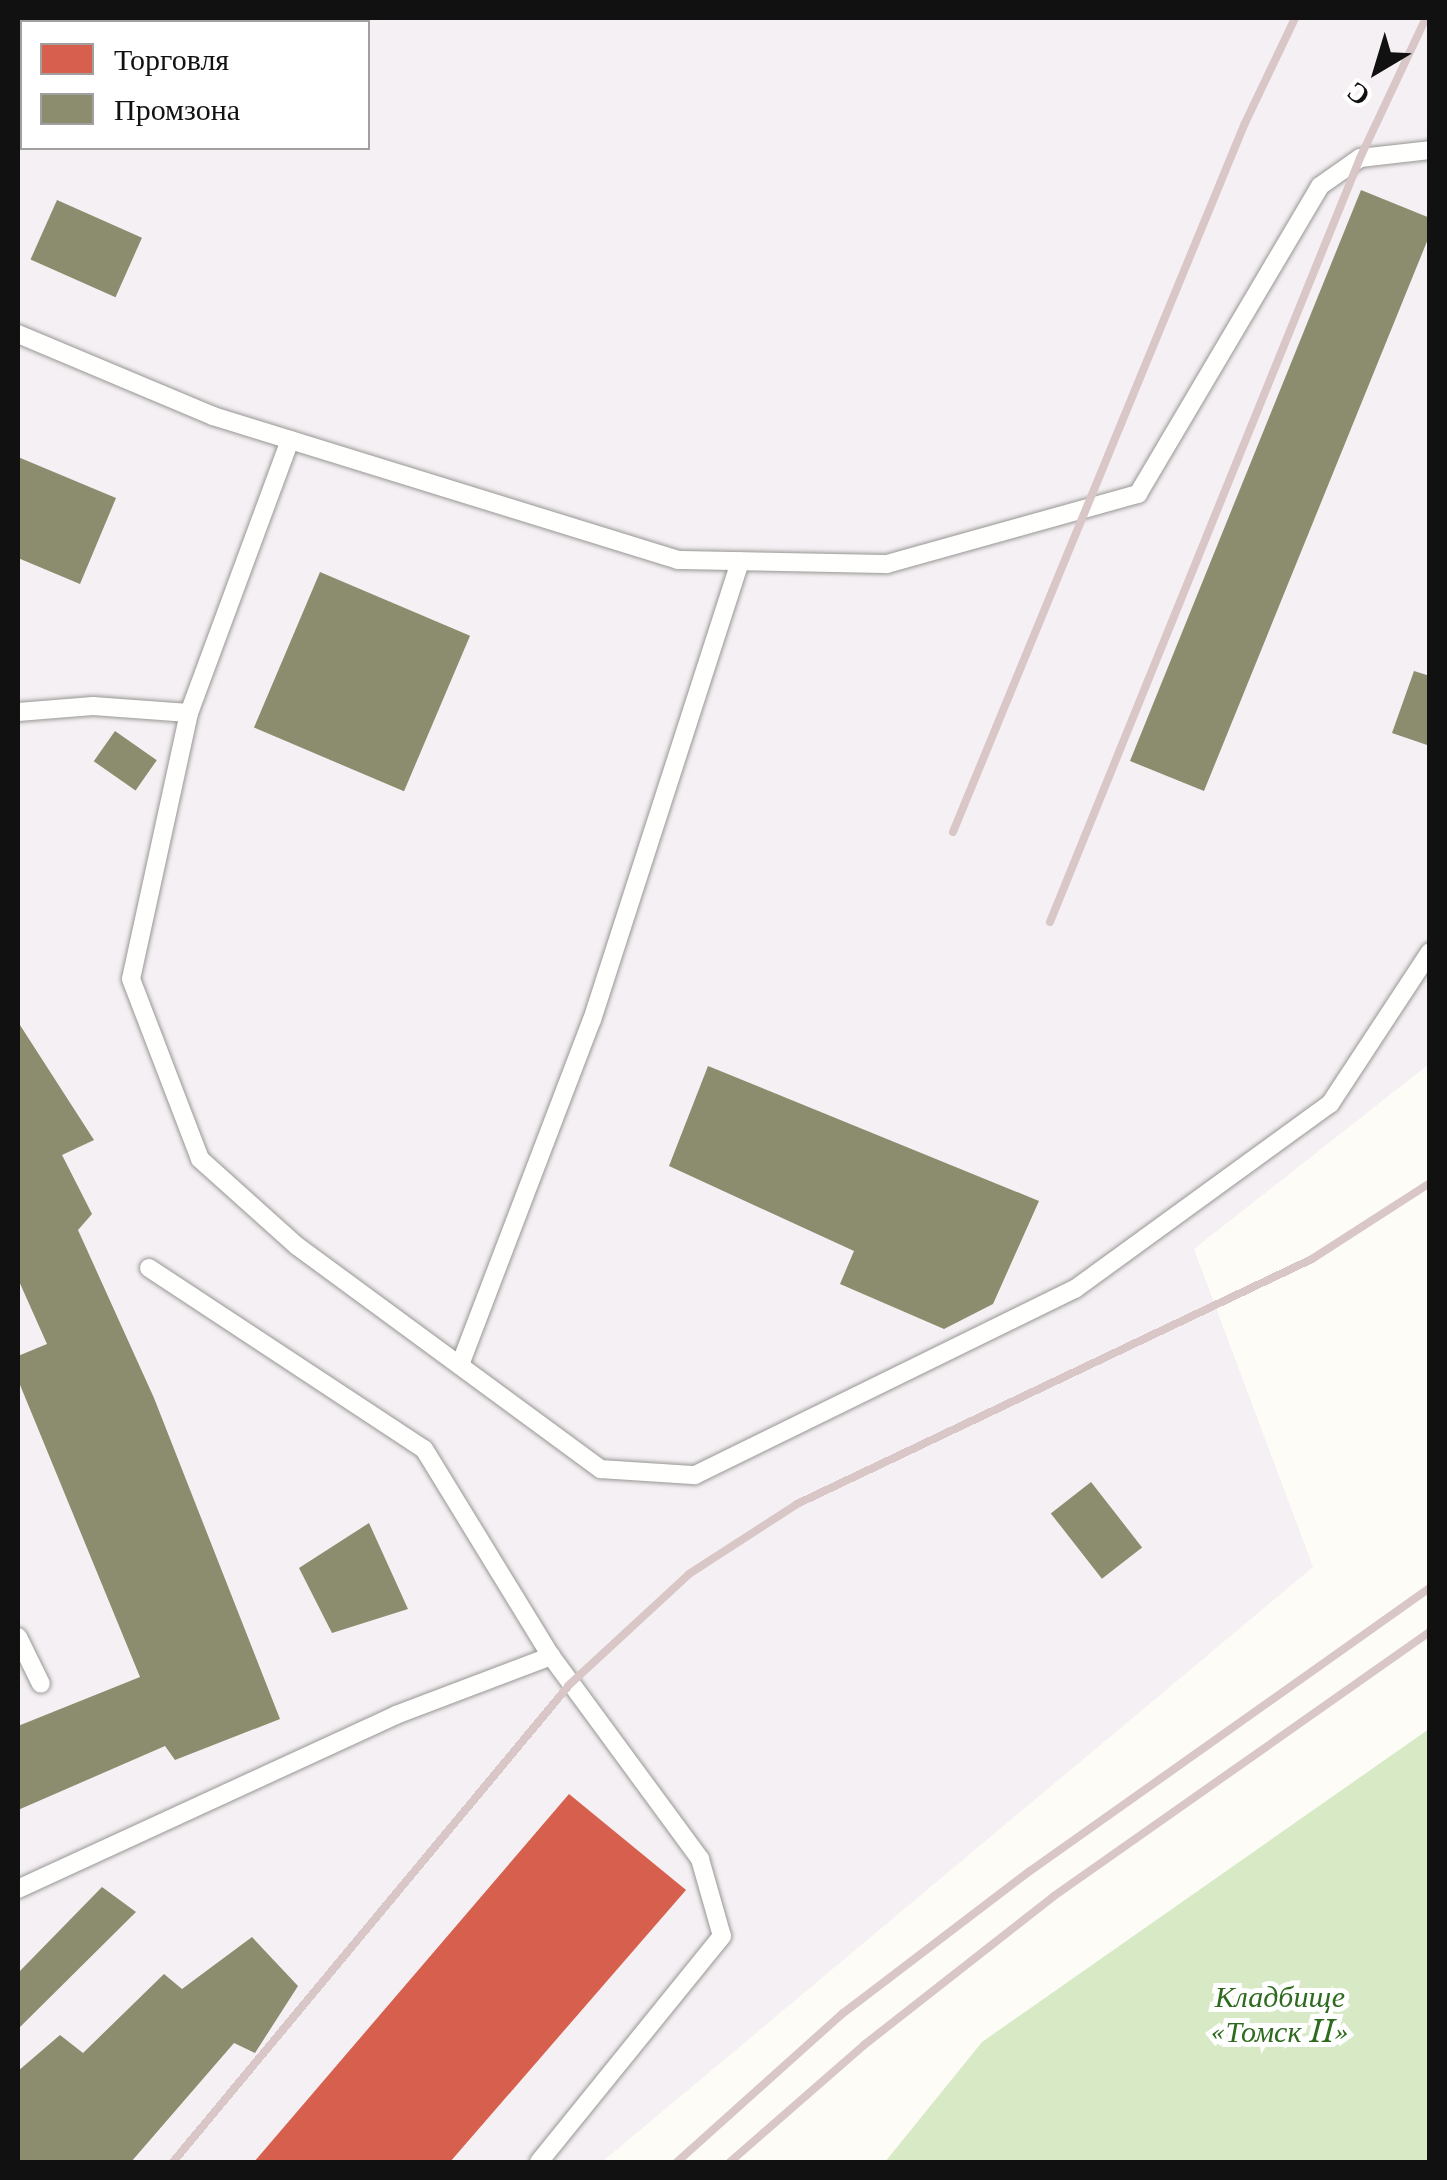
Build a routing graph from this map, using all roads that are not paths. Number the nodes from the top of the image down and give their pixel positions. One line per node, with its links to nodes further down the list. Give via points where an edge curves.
1 (1430, 150): 4 (lane, via 1360,158 1320,186 1138,494 886,564)
2 (18, 334): 3 (lane, via 214,416)
3 (290, 440): 4 (lane, via 678,560); 6 (lane)
4 (740, 561): 9 (lane, via 592,1020)
5 (18, 712): 6 (lane, via 93,706)
6 (189, 713): 9 (lane, via 131,979 200,1159 296,1246)
7 (1430, 952): 9 (lane, via 1330,1104 1074,1289 695,1475 601,1469)
8 (149, 1268): 11 (lane, via 424,1449)
9 (460, 1365)
10 (18, 1637): 12 (lane)
11 (551, 1656): 13 (lane, via 396,1715); 14 (lane, via 700,1859 722,1936)
12 (41, 1684)
13 (18, 1888)
14 (539, 2162)

